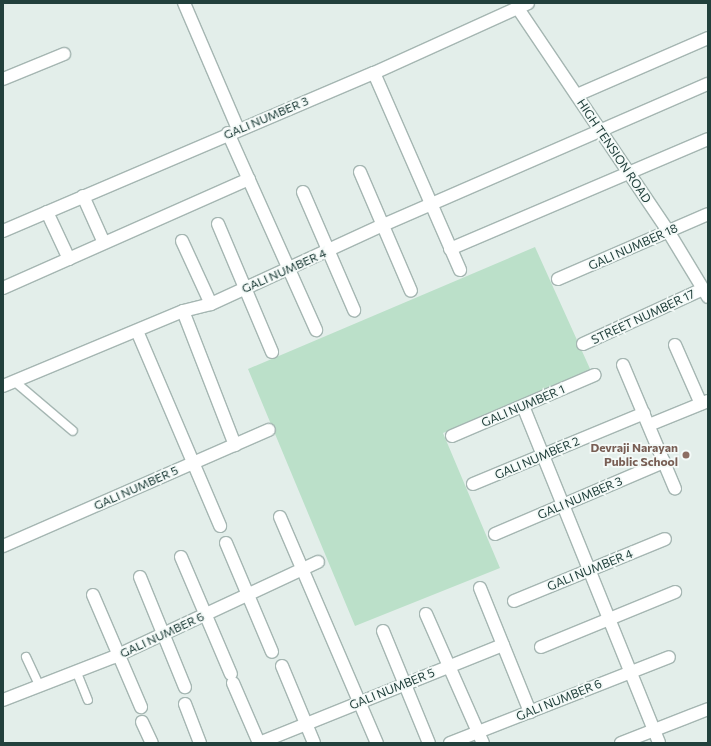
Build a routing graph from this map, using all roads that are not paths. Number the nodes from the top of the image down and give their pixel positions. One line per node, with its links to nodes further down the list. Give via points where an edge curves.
1 (184, 3): 9 (street)
2 (522, 5): 5 (street, GALI NUMBER 3); 8 (street, HIGH TENSION ROAD)
3 (708, 38): 8 (street)
4 (64, 54): 6 (street)
5 (374, 73): 9 (street, GALI NUMBER 3); 17 (street)
6 (3, 79)
7 (708, 84): 10 (street, GALI NUMBER 4)
8 (577, 95): 10 (street, HIGH TENSION ROAD)
9 (233, 131): 14 (street); 16 (street, GALI NUMBER 3)
10 (601, 133): 13 (street, HIGH TENSION ROAD); 17 (street, GALI NUMBER 4)
11 (708, 139): 13 (street)
12 (360, 172): 21 (street)
13 (629, 173): 23 (street, HIGH TENSION ROAD); 26 (street)
14 (249, 179): 25 (street); 29 (street)
15 (303, 192): 27 (street)
16 (83, 196): 18 (street, GALI NUMBER 3); 25 (street)
17 (431, 205): 21 (street, GALI NUMBER 4); 26 (street)
18 (47, 212): 22 (street, GALI NUMBER 3); 28 (street)
19 (708, 214): 23 (street, GALI NUMBER 18)
20 (218, 224): 33 (street)
21 (383, 225): 27 (street, GALI NUMBER 4); 34 (street)
22 (3, 231)
23 (668, 232): 31 (street, GALI NUMBER 18); 35 (street, HIGH TENSION ROAD)
24 (182, 241): 36 (street)
25 (104, 243): 28 (street)
26 (450, 249): 30 (street)
27 (329, 251): 29 (street, GALI NUMBER 4); 37 (street)
28 (69, 259): 32 (street)
29 (290, 268): 33 (street, GALI NUMBER 4); 39 (street)
30 (460, 270)
31 (558, 279)
32 (3, 288)
33 (246, 288): 36 (street, GALI NUMBER 4); 43 (street)
34 (411, 291)
35 (706, 293): 41 (street, STREET NUMBER 17)
36 (211, 304): 38 (street, GALI NUMBER 4)
37 (354, 310)
38 (183, 311): 40 (street, GALI NUMBER 4); 54 (street)
39 (316, 330)
40 (137, 331): 46 (street, GALI NUMBER 4); 57 (street)
41 (583, 344)
42 (675, 345): 47 (street)
43 (272, 352)
44 (623, 365): 49 (street)
45 (594, 375): 48 (street, GALI NUMBER 1)
46 (9, 383): 52 (lane)
47 (705, 403): 50 (street)
48 (523, 406): 53 (street, GALI NUMBER 1); 55 (street)
49 (644, 413): 50 (street); 55 (street, GALI NUMBER 2)
50 (649, 425): 56 (street)
51 (269, 430): 54 (street, GALI NUMBER 5)
52 (73, 431)
53 (452, 436)
54 (235, 445): 57 (street, GALI NUMBER 5)
55 (544, 456): 58 (street, GALI NUMBER 2); 60 (street)
56 (664, 462): 59 (street); 60 (street, GALI NUMBER 3)
57 (193, 464): 62 (street); 66 (street, GALI NUMBER 5)
58 (473, 484)
59 (675, 488)
60 (563, 506): 63 (street, GALI NUMBER 3); 70 (street)
61 (280, 517): 69 (street)
62 (220, 526)
63 (495, 534)
64 (665, 539): 70 (street, GALI NUMBER 4)
65 (226, 543): 75 (street)
66 (3, 546)
67 (181, 557): 77 (street)
68 (318, 562): 69 (street, GALI NUMBER 6)
69 (302, 569): 75 (street, GALI NUMBER 6); 97 (street)
70 (590, 571): 76 (street, GALI NUMBER 4); 79 (street)
71 (140, 577): 81 (street)
72 (480, 588): 82 (street)
73 (675, 592): 79 (street)
74 (93, 595): 85 (street)
75 (248, 595): 77 (street, GALI NUMBER 6); 84 (street)
76 (514, 601)
77 (205, 614): 81 (street, GALI NUMBER 6); 108 (street)
78 (426, 614): 89 (street)
79 (610, 619): 83 (street); 90 (street)
80 (383, 630): 92 (street)
81 (164, 633): 85 (street, GALI NUMBER 6); 94 (street)
82 (503, 645): 89 (street, GALI NUMBER 5); 101 (street)
83 (541, 647)
84 (272, 652)
85 (119, 655): 91 (street, GALI NUMBER 6); 99 (street)
86 (669, 657): 90 (street, GALI NUMBER 6)
87 (26, 658): 93 (lane)
88 (282, 666): 103 (street)
89 (450, 666): 92 (street, GALI NUMBER 5); 105 (street)
90 (631, 671): 101 (street, GALI NUMBER 6); 104 (street)
91 (77, 672): 93 (street, GALI NUMBER 6); 96 (lane)
92 (405, 684): 97 (street, GALI NUMBER 5); 111 (street)
93 (40, 687): 95 (street, GALI NUMBER 6)
94 (185, 687)
95 (3, 700)
96 (88, 700)
97 (359, 702): 103 (street, GALI NUMBER 5); 110 (street)
98 (185, 704): 107 (street)
99 (141, 707)
100 (708, 708): 104 (street)
101 (530, 712): 105 (street, GALI NUMBER 6)
102 (142, 722): 106 (street)
103 (306, 724): 108 (street, GALI NUMBER 5); 109 (street)
104 (653, 729): 113 (street); 114 (street)
105 (481, 738): 112 (street, GALI NUMBER 6)
106 (152, 743)
107 (200, 743)
108 (259, 743)
109 (314, 743)
110 (377, 743)
111 (429, 743)
112 (450, 743)
113 (621, 743)
114 (659, 743)

